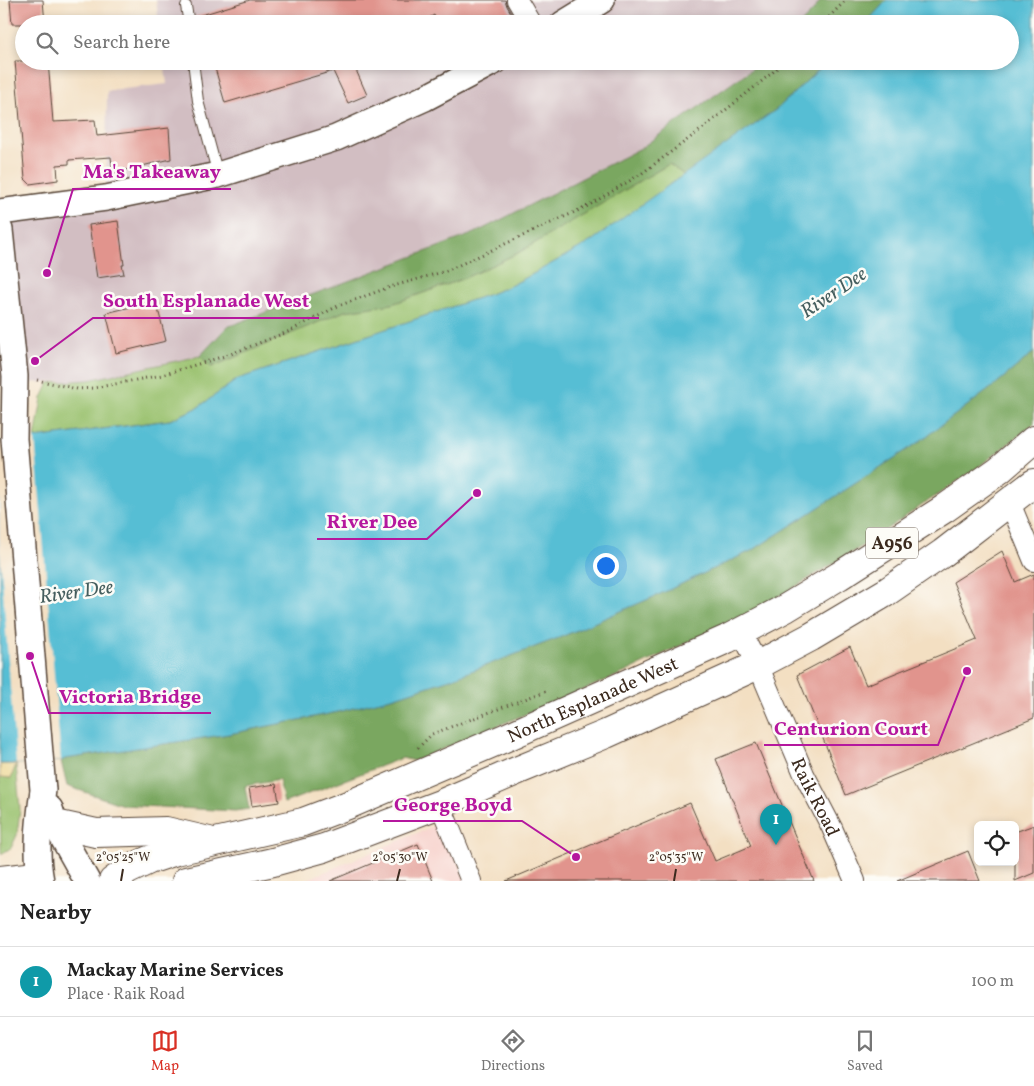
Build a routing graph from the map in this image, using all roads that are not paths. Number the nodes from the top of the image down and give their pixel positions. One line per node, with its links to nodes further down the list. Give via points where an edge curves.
1 (517, 0): 5 (street)
2 (602, 0): 6 (street)
3 (186, 6): 4 (lane)
4 (188, 15)
5 (526, 15)
6 (578, 15)
7 (194, 70): 9 (lane, via 198,101)
8 (478, 70): 9 (street, via 336,138)
9 (218, 175): 10 (street, via 106,198)
10 (0, 212)
11 (0, 230): 18 (street, via 15,376 14,439)
12 (1034, 440): 16 (main road, North Esplanade West / A956, via 999,470 944,509 839,576)
13 (1034, 483): 14 (main road, North Esplanade West / A956)
14 (1010, 503): 15 (street); 17 (main road, North Esplanade West / A956, via 885,593)
15 (1034, 561)
16 (741, 632): 17 (street, Raik Road); 21 (main road, North Esplanade West / A956, via 348,805 303,822)
17 (758, 665): 19 (main road, North Esplanade West / A956); 28 (street, Raik Road)
18 (43, 790): 20 (street); 22 (street, via 38,833)
19 (440, 804): 26 (main road, North Esplanade West / A956, via 324,848); 27 (street)
20 (55, 824): 21 (main road, via 96,833 166,831); 24 (street)
21 (216, 842): 25 (main road, North Esplanade West / A956, via 149,860)
22 (39, 875): 23 (street)
23 (0, 876)
24 (81, 877)
25 (113, 881)
26 (186, 881)
27 (471, 881)
28 (854, 881)

